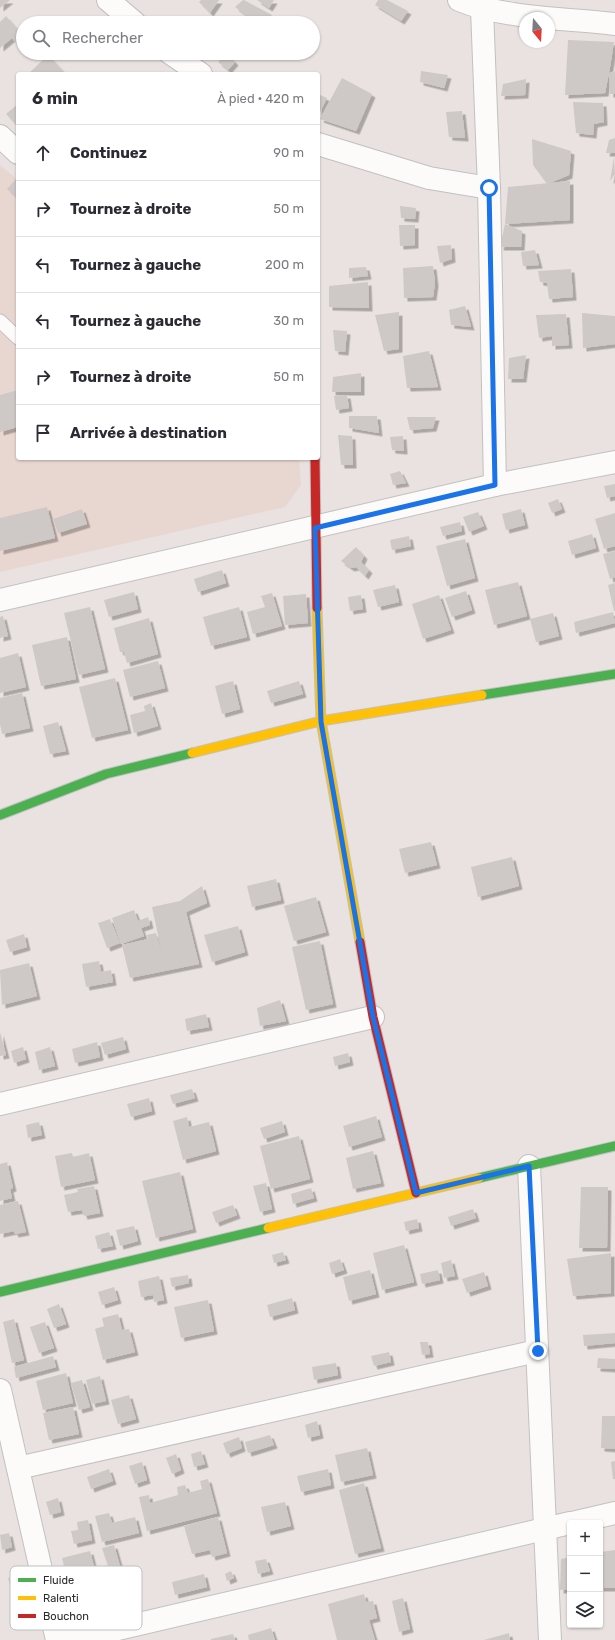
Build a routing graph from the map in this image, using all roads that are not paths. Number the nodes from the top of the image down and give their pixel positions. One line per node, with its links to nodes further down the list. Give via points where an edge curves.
1 (108, 0): 4 (street)
2 (459, 0): 3 (street)
3 (495, 7): 5 (street); 11 (street)
4 (127, 16)
5 (615, 24)
6 (180, 60): 7 (street)
7 (198, 72)
8 (0, 136): 10 (street)
9 (320, 145): 11 (street, via 429,178)
10 (16, 151)
11 (489, 188): 16 (street)
12 (0, 321): 13 (lane)
13 (16, 336)
14 (315, 460): 17 (street)
15 (615, 462): 16 (street)
16 (495, 485): 17 (street)
17 (315, 528): 18 (street); 20 (street)
18 (0, 600)
19 (615, 674): 20 (street)
20 (321, 722): 21 (street, via 106,774); 22 (street)
21 (0, 815)
22 (373, 1017): 23 (street); 26 (street)
23 (0, 1104)
24 (615, 1146): 25 (street)
25 (529, 1166): 26 (street); 28 (street)
26 (416, 1193): 27 (street)
27 (0, 1292)
28 (538, 1351): 30 (street); 34 (street)
29 (0, 1390): 30 (street)
30 (18, 1468): 35 (street)
31 (615, 1513): 32 (street)
32 (584, 1520)
33 (567, 1524): 34 (street)
34 (544, 1530): 36 (street); 41 (street)
35 (40, 1566)
36 (142, 1623)
37 (55, 1630): 39 (street)
38 (114, 1630): 40 (street)
39 (57, 1640)
40 (71, 1640)
41 (550, 1640)

